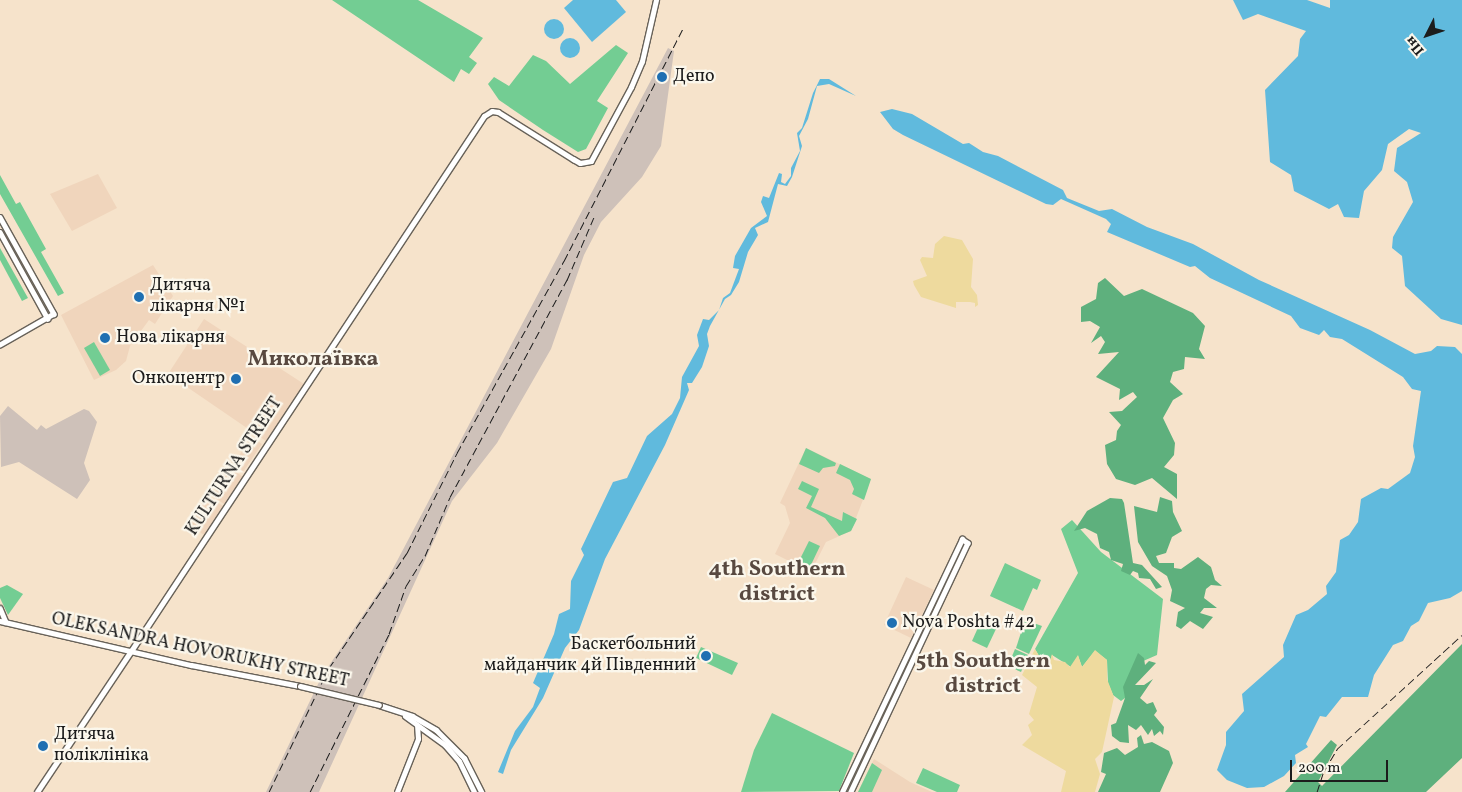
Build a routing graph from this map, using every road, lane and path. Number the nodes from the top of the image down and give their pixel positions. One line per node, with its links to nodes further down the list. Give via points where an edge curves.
1 (656, 0): 9 (main road, KULTURNA STREET, via 642,60 619,113 590,161 573,159 492,111 484,116)
2 (0, 217): 4 (street, via 54,314)
3 (0, 232): 4 (street)
4 (48, 319): 5 (street)
5 (0, 345)
6 (0, 608): 8 (street)
7 (0, 621): 8 (main road, OLEKSANDRA HOVORUKHY STREET)
8 (6, 622): 9 (main road, OLEKSANDRA HOVORUKHY STREET)
9 (131, 652): 10 (main road, OLEKSANDRA HOVORUKHY STREET, bridge, via 300,686); 14 (street, KULTURNA STREET)
10 (394, 710): 11 (main road, OLEKSANDRA HOVORUKHY STREET); 17 (main road, OLEKSANDRA HOVORUKHY STREET, via 426,723 448,741 464,758)
11 (413, 720): 12 (main road, OLEKSANDRA HOVORUKHY STREET); 13 (street, via 418,727)
12 (433, 733): 13 (street, via 427,732); 16 (main road, OLEKSANDRA HOVORUKHY STREET, via 459,761)
13 (418, 740): 15 (street)
14 (37, 792)
15 (397, 792)
16 (474, 792)
17 (481, 792)
18 (842, 792): 19 (street, via 962,539 968,543)
19 (851, 792)

